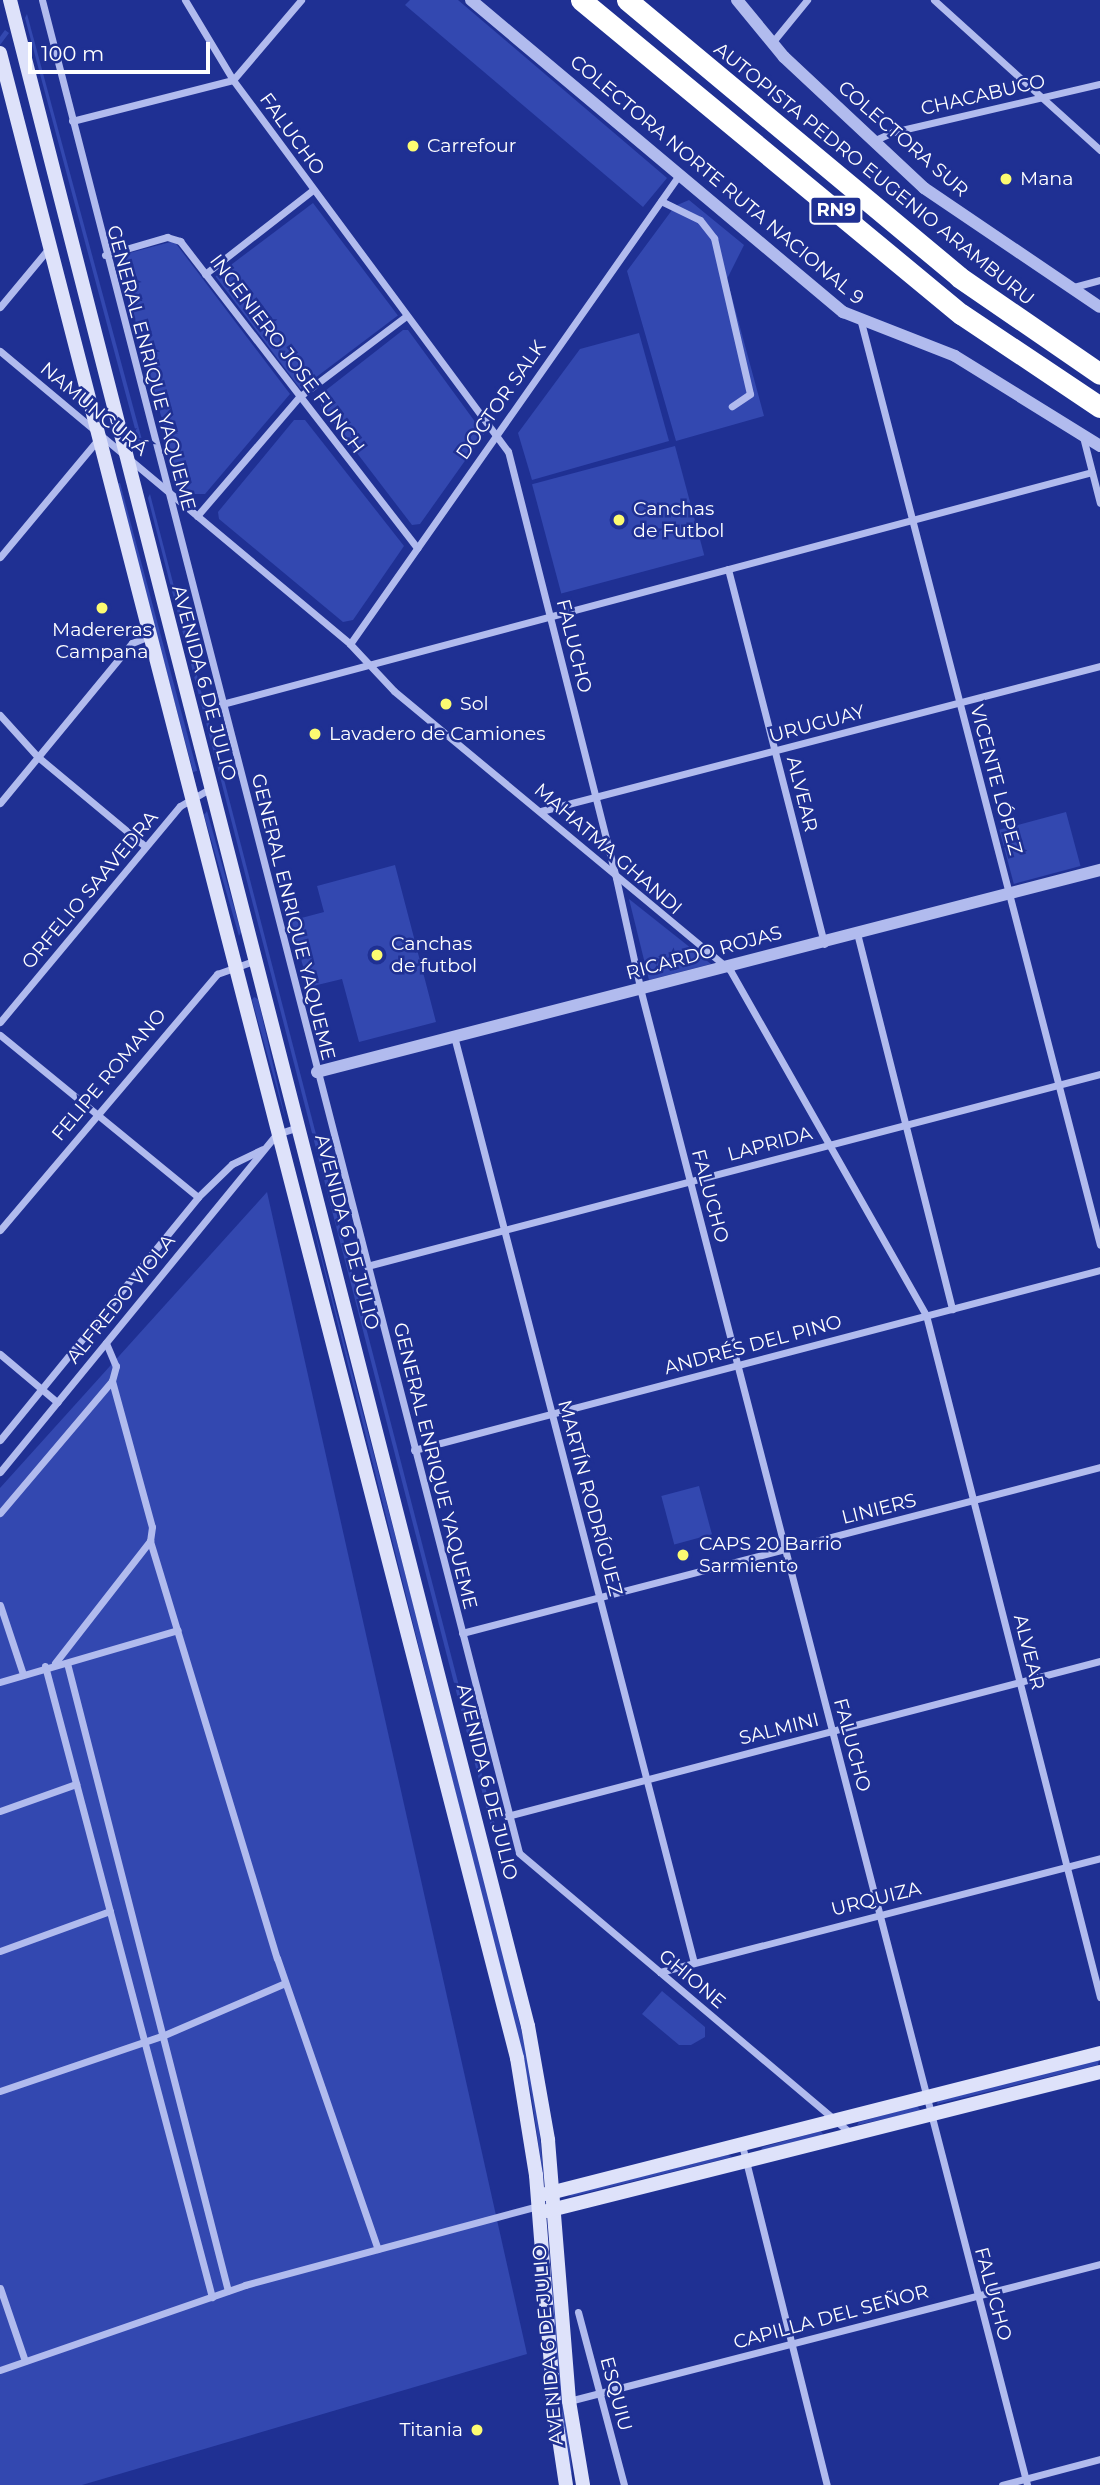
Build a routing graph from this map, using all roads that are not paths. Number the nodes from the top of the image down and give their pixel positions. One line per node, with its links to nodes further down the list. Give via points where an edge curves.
1 (10, 0): 40 (main road, AVENIDA 6 DE JULIO)
2 (42, 0): 16 (street, GENERAL ENRIQUE YAQUEME)
3 (186, 0): 13 (street, FALUCHO)
4 (301, 0): 13 (street)
5 (471, 0): 19 (street, COLECTORA NORTE RUTA NACIONAL 9)
6 (581, 0): 35 (highway, RN9, via 961,314)
7 (627, 0): 32 (highway, AUTOPISTA PEDRO EUGENIO ARAMBURU / RN9, via 959,277)
8 (737, 0): 11 (street, COLECTORA SUR)
9 (807, 0): 11 (street)
10 (934, 0): 15 (street)
11 (771, 44): 17 (street, COLECTORA SUR)
12 (0, 55): 22 (main road, AVENIDA 6 DE JULIO)
13 (233, 80): 16 (street); 20 (street, FALUCHO)
14 (1100, 84): 15 (street, CHACABUCO)
15 (1044, 98): 17 (street, CHACABUCO, via 893,132); 18 (street)
16 (72, 121): 23 (street, GENERAL ENRIQUE YAQUEME)
17 (873, 141): 26 (street, COLECTORA SUR, via 962,217)
18 (1100, 150)
19 (679, 174): 21 (street, DOCTOR SALK); 30 (street, COLECTORA NORTE RUTA NACIONAL 9, via 821,295)
20 (313, 190): 24 (street); 29 (street, FALUCHO)
21 (661, 201): 34 (street, via 700,220 713,238 750,394); 36 (street, DOCTOR SALK)
22 (50, 247): 27 (street); 38 (main road, AVENIDA 6 DE JULIO)
23 (105, 255): 24 (street, INGENIERO JOSE FUNCH, via 174,237); 42 (street, GENERAL ENRIQUE YAQUEME)
24 (205, 274): 33 (street, INGENIERO JOSE FUNCH)
25 (1100, 280): 26 (street)
26 (1069, 288): 28 (street, COLECTORA SUR)
27 (0, 307)
28 (1100, 307)
29 (406, 316): 33 (street); 36 (street, FALUCHO)
30 (860, 322): 37 (street, COLECTORA NORTE RUTA NACIONAL 9, via 955,356); 45 (street, VICENTE LÓPEZ)
31 (0, 351): 38 (street, NAMUNCURÁ)
32 (1100, 374)
33 (299, 397): 44 (street); 46 (street, INGENIERO JOSE FUNCH)
34 (732, 406)
35 (1100, 407)
36 (497, 433): 46 (street, DOCTOR SALK); 49 (street, FALUCHO, via 508,451)
37 (1083, 436): 39 (street, COLECTORA NORTE RUTA NACIONAL 9); 41 (street)
38 (100, 438): 40 (street, NAMUNCURÁ); 47 (street); 50 (main road, AVENIDA 6 DE JULIO)
39 (1100, 446)
40 (125, 458): 42 (street, NAMUNCURÁ); 59 (main road, AVENIDA 6 DE JULIO)
41 (1092, 472): 43 (street); 45 (street)
42 (168, 491): 44 (street, MAHATMA GHANDI); 55 (street, GENERAL ENRIQUE YAQUEME)
43 (1100, 503)
44 (197, 516): 51 (street, MAHATMA GHANDI)
45 (912, 520): 48 (street); 54 (street, VICENTE LÓPEZ)
46 (417, 548): 51 (street, DOCTOR SALK)
47 (0, 557)
48 (728, 569): 49 (street); 57 (street, ALVEAR)
49 (550, 616): 52 (street); 60 (street, FALUCHO)
50 (149, 636): 58 (street, via 132,643); 61 (main road, AVENIDA 6 DE JULIO)
51 (350, 644): 52 (street, MAHATMA GHANDI)
52 (372, 664): 55 (street); 63 (street, MAHATMA GHANDI, via 394,691)
53 (1100, 666): 54 (street, URUGUAY)
54 (959, 703): 57 (street, URUGUAY); 67 (street, VICENTE LÓPEZ)
55 (222, 704): 78 (street, GENERAL ENRIQUE YAQUEME)
56 (0, 715): 58 (street)
57 (775, 751): 60 (street, URUGUAY); 69 (street, ALVEAR)
58 (38, 757): 62 (street); 64 (street)
59 (212, 788): 61 (street, ORFELIO SAAVEDRA); 70 (main road, AVENIDA 6 DE JULIO)
60 (596, 797): 63 (street, URUGUAY); 66 (street, FALUCHO)
61 (191, 799): 64 (street, ORFELIO SAAVEDRA); 71 (main road, AVENIDA 6 DE JULIO)
62 (0, 803)
63 (541, 811): 66 (street, MAHATMA GHANDI)
64 (145, 846): 74 (street, ORFELIO SAAVEDRA)
65 (1100, 872): 67 (street, RICARDO ROJAS)
66 (617, 878): 72 (street, MAHATMA GHANDI); 73 (street, FALUCHO)
67 (1009, 896): 68 (street, RICARDO ROJAS); 69 (street, RICARDO ROJAS); 79 (street, VICENTE LÓPEZ)
68 (858, 937): 69 (street, RICARDO ROJAS); 81 (street)
69 (824, 943): 72 (street, RICARDO ROJAS)
70 (256, 960): 71 (street, FELIPE ROMANO); 82 (main road, AVENIDA 6 DE JULIO)
71 (234, 965): 80 (street, FELIPE ROMANO, via 217,974); 83 (main road, AVENIDA 6 DE JULIO)
72 (727, 968): 73 (street, RICARDO ROJAS); 84 (street, MAHATMA GHANDI)
73 (640, 991): 76 (street, RICARDO ROJAS); 78 (street, RICARDO ROJAS); 86 (street, FALUCHO)
74 (0, 1022)
75 (0, 1035): 80 (street)
76 (455, 1040): 78 (street, RICARDO ROJAS); 89 (street, MARTÍN RODRÍGUEZ)
77 (1100, 1073): 79 (street, LAPRIDA)
78 (317, 1074): 91 (street, GENERAL ENRIQUE YAQUEME)
79 (1058, 1084): 81 (street, LAPRIDA); 90 (street, VICENTE LÓPEZ)
80 (96, 1114): 87 (street); 88 (street, FELIPE ROMANO)
81 (905, 1125): 84 (street, LAPRIDA); 93 (street)
82 (300, 1127): 83 (street); 147 (main road, AVENIDA 6 DE JULIO, via 528,2026)
83 (277, 1134): 85 (street, ALFREDO VIOLA); 148 (main road, AVENIDA 6 DE JULIO, via 510,2032 528,2116)
84 (827, 1145): 86 (street, LAPRIDA); 94 (street, MAHATMA GHANDI)
85 (267, 1147): 87 (street, ALFREDO VIOLA, via 232,1164); 95 (street, ALFREDO VIOLA)
86 (690, 1181): 89 (street, LAPRIDA); 97 (street, FALUCHO)
87 (198, 1198): 99 (street, ALFREDO VIOLA)
88 (0, 1230)
89 (504, 1230): 91 (street, LAPRIDA); 101 (street, MARTÍN RODRÍGUEZ)
90 (1100, 1245)
91 (367, 1266): 103 (street, GENERAL ENRIQUE YAQUEME)
92 (1100, 1270): 93 (street, ANDRÉS DEL PINO)
93 (952, 1309): 94 (street, ANDRÉS DEL PINO)
94 (926, 1315): 97 (street, ANDRÉS DEL PINO); 106 (street, ALVEAR)
95 (106, 1342): 98 (street, via 116,1366); 100 (street, ALFREDO VIOLA)
96 (0, 1354): 99 (street)
97 (737, 1365): 101 (street, ANDRÉS DEL PINO); 109 (street, FALUCHO)
98 (112, 1381): 107 (street); 108 (street, via 152,1527)
99 (42, 1389): 100 (street); 102 (street, ALFREDO VIOLA)
100 (57, 1402): 105 (street, ALFREDO VIOLA)
101 (552, 1414): 103 (street, ANDRÉS DEL PINO); 110 (street, MARTÍN RODRÍGUEZ)
102 (0, 1440)
103 (414, 1450): 113 (street, GENERAL ENRIQUE YAQUEME)
104 (1100, 1467): 106 (street, LINIERS)
105 (0, 1472)
106 (974, 1501): 109 (street, LINIERS); 120 (street, ALVEAR)
107 (0, 1513)
108 (150, 1541): 112 (street); 115 (street)
109 (785, 1549): 110 (street, LINIERS); 121 (street, FALUCHO)
110 (600, 1597): 113 (street, LINIERS); 122 (street, MARTÍN RODRÍGUEZ)
111 (0, 1605): 118 (street)
112 (178, 1630): 116 (street); 134 (street)
113 (462, 1633): 125 (street, GENERAL ENRIQUE YAQUEME)
114 (1100, 1661): 120 (street, SALMINI)
115 (55, 1663): 116 (street); 117 (street)
116 (67, 1663): 136 (street)
117 (45, 1666): 118 (street); 123 (street)
118 (23, 1674): 119 (street)
119 (0, 1682)
120 (1020, 1682): 121 (street, SALMINI); 128 (street, ALVEAR)
121 (832, 1732): 122 (street, SALMINI); 130 (street, FALUCHO)
122 (647, 1779): 125 (street, SALMINI); 132 (street, MARTÍN RODRÍGUEZ)
123 (76, 1784): 124 (street); 129 (street)
124 (0, 1811)
125 (507, 1816): 126 (street, GENERAL ENRIQUE YAQUEME)
126 (515, 1842): 133 (street, GHIONE, via 524,1860)
127 (1100, 1858): 128 (street, URQUIZA)
128 (1068, 1866): 130 (street, URQUIZA); 135 (street, ALVEAR)
129 (110, 1912): 131 (street); 137 (street)
130 (879, 1914): 132 (street, URQUIZA); 141 (street, FALUCHO)
131 (0, 1951)
132 (694, 1963): 133 (street, URQUIZA)
133 (660, 1972): 143 (street, GHIONE)
134 (285, 1983): 136 (street); 150 (street)
135 (1100, 1997)
136 (162, 2036): 137 (street); 153 (street)
137 (144, 2042): 140 (street); 155 (street)
138 (1100, 2053): 141 (main road)
139 (1100, 2072): 142 (main road)
140 (0, 2091)
141 (925, 2098): 142 (street, FALUCHO); 143 (main road)
142 (930, 2117): 144 (main road); 154 (street, FALUCHO)
143 (836, 2121): 144 (street, GHIONE); 145 (main road)
144 (854, 2136): 146 (main road)
145 (742, 2145): 146 (street); 147 (main road)
146 (747, 2165): 149 (main road); 157 (street)
147 (554, 2192): 148 (main road); 149 (main road, AVENIDA 6 DE JULIO)
148 (539, 2205): 149 (main road); 150 (street); 164 (main road, AVENIDA 6 DE JULIO, via 558,2443)
149 (556, 2209): 161 (main road, AVENIDA 6 DE JULIO)
150 (377, 2249): 153 (street)
151 (1100, 2264): 154 (street, CAPILLA DEL SEÑOR)
152 (0, 2288): 158 (street)
153 (228, 2291): 155 (street)
154 (977, 2296): 157 (street, CAPILLA DEL SEÑOR); 163 (street, FALUCHO)
155 (212, 2297): 158 (street)
156 (578, 2312): 160 (street, ESQUIU)
157 (792, 2344): 160 (street, CAPILLA DEL SEÑOR); 167 (street)
158 (25, 2361): 159 (street)
159 (0, 2370)
160 (599, 2393): 161 (street, CAPILLA DEL SEÑOR); 166 (street, ESQUIU)
161 (569, 2401): 165 (main road, AVENIDA 6 DE JULIO)
162 (1100, 2459): 163 (street)
163 (1026, 2482): 168 (street)
164 (566, 2485)
165 (583, 2485)
166 (624, 2485)
167 (827, 2485)
168 (1002, 2485)

